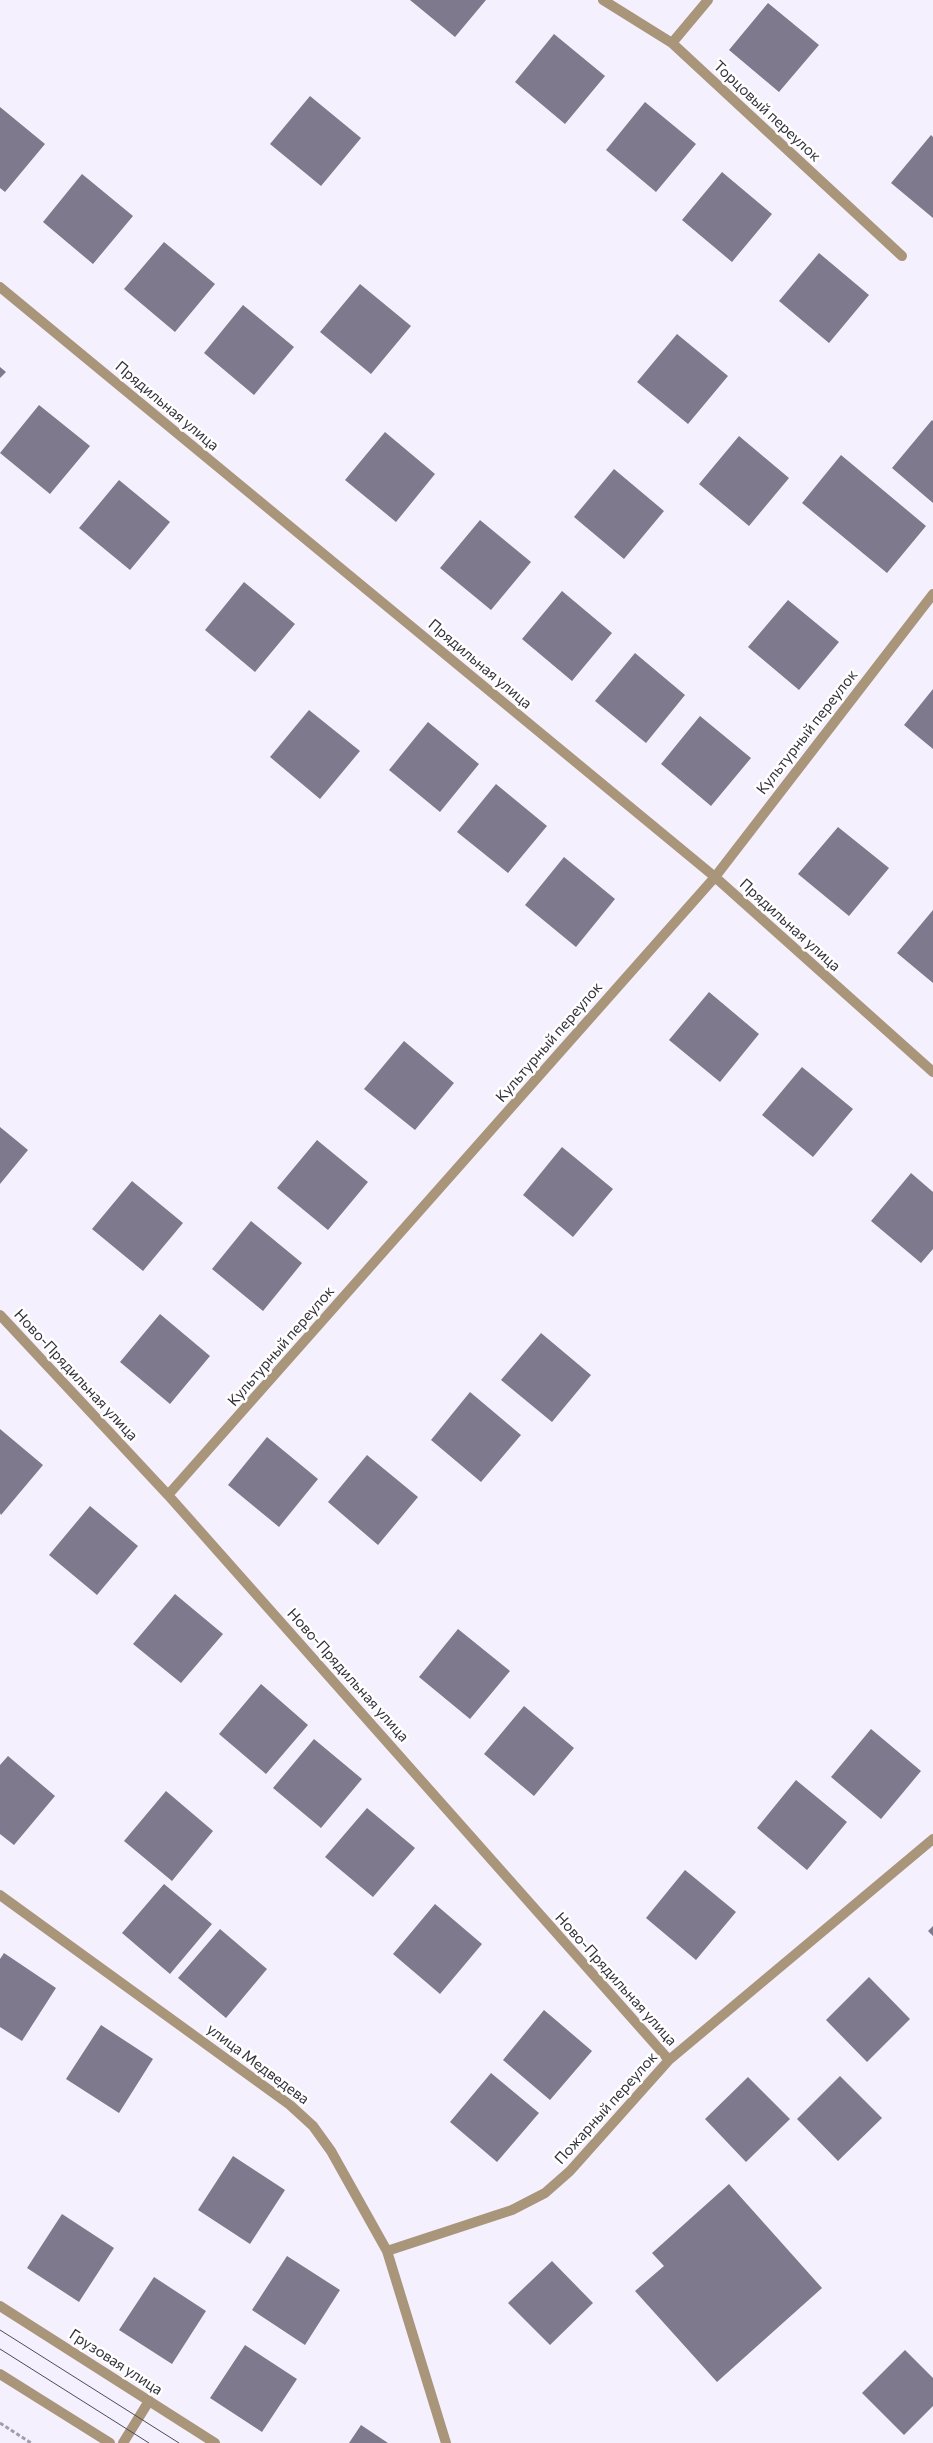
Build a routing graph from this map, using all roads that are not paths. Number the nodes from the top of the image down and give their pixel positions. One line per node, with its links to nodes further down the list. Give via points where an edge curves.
1 (602, 0): 3 (street, Торцовый переулок)
2 (708, 0): 3 (street)
3 (672, 44): 4 (street, Торцовый переулок)
4 (902, 256)
5 (0, 287): 7 (street, Прядильная улица)
6 (933, 594): 7 (street, Культурный переулок)
7 (714, 877): 8 (street, Прядильная улица); 10 (street, Культурный переулок)
8 (933, 1072)
9 (0, 1315): 10 (street, Ново-Прядильная улица)
10 (168, 1495): 13 (street, Ново-Прядильная улица)
11 (933, 1839): 13 (street, Пожарный переулок)
12 (0, 1896): 14 (street, улица Медведева, via 296,2110 313,2126 331,2152)
13 (669, 2060): 14 (street, Пожарный переулок, via 570,2171 545,2193 512,2210)
14 (387, 2251): 21 (street, улица Медведева)
15 (0, 2306): 17 (street, Грузовая улица)
16 (0, 2374): 18 (street)
17 (149, 2401): 19 (street); 20 (street, Грузовая улица)
18 (110, 2443)
19 (123, 2443)
20 (216, 2443)
21 (446, 2443)

